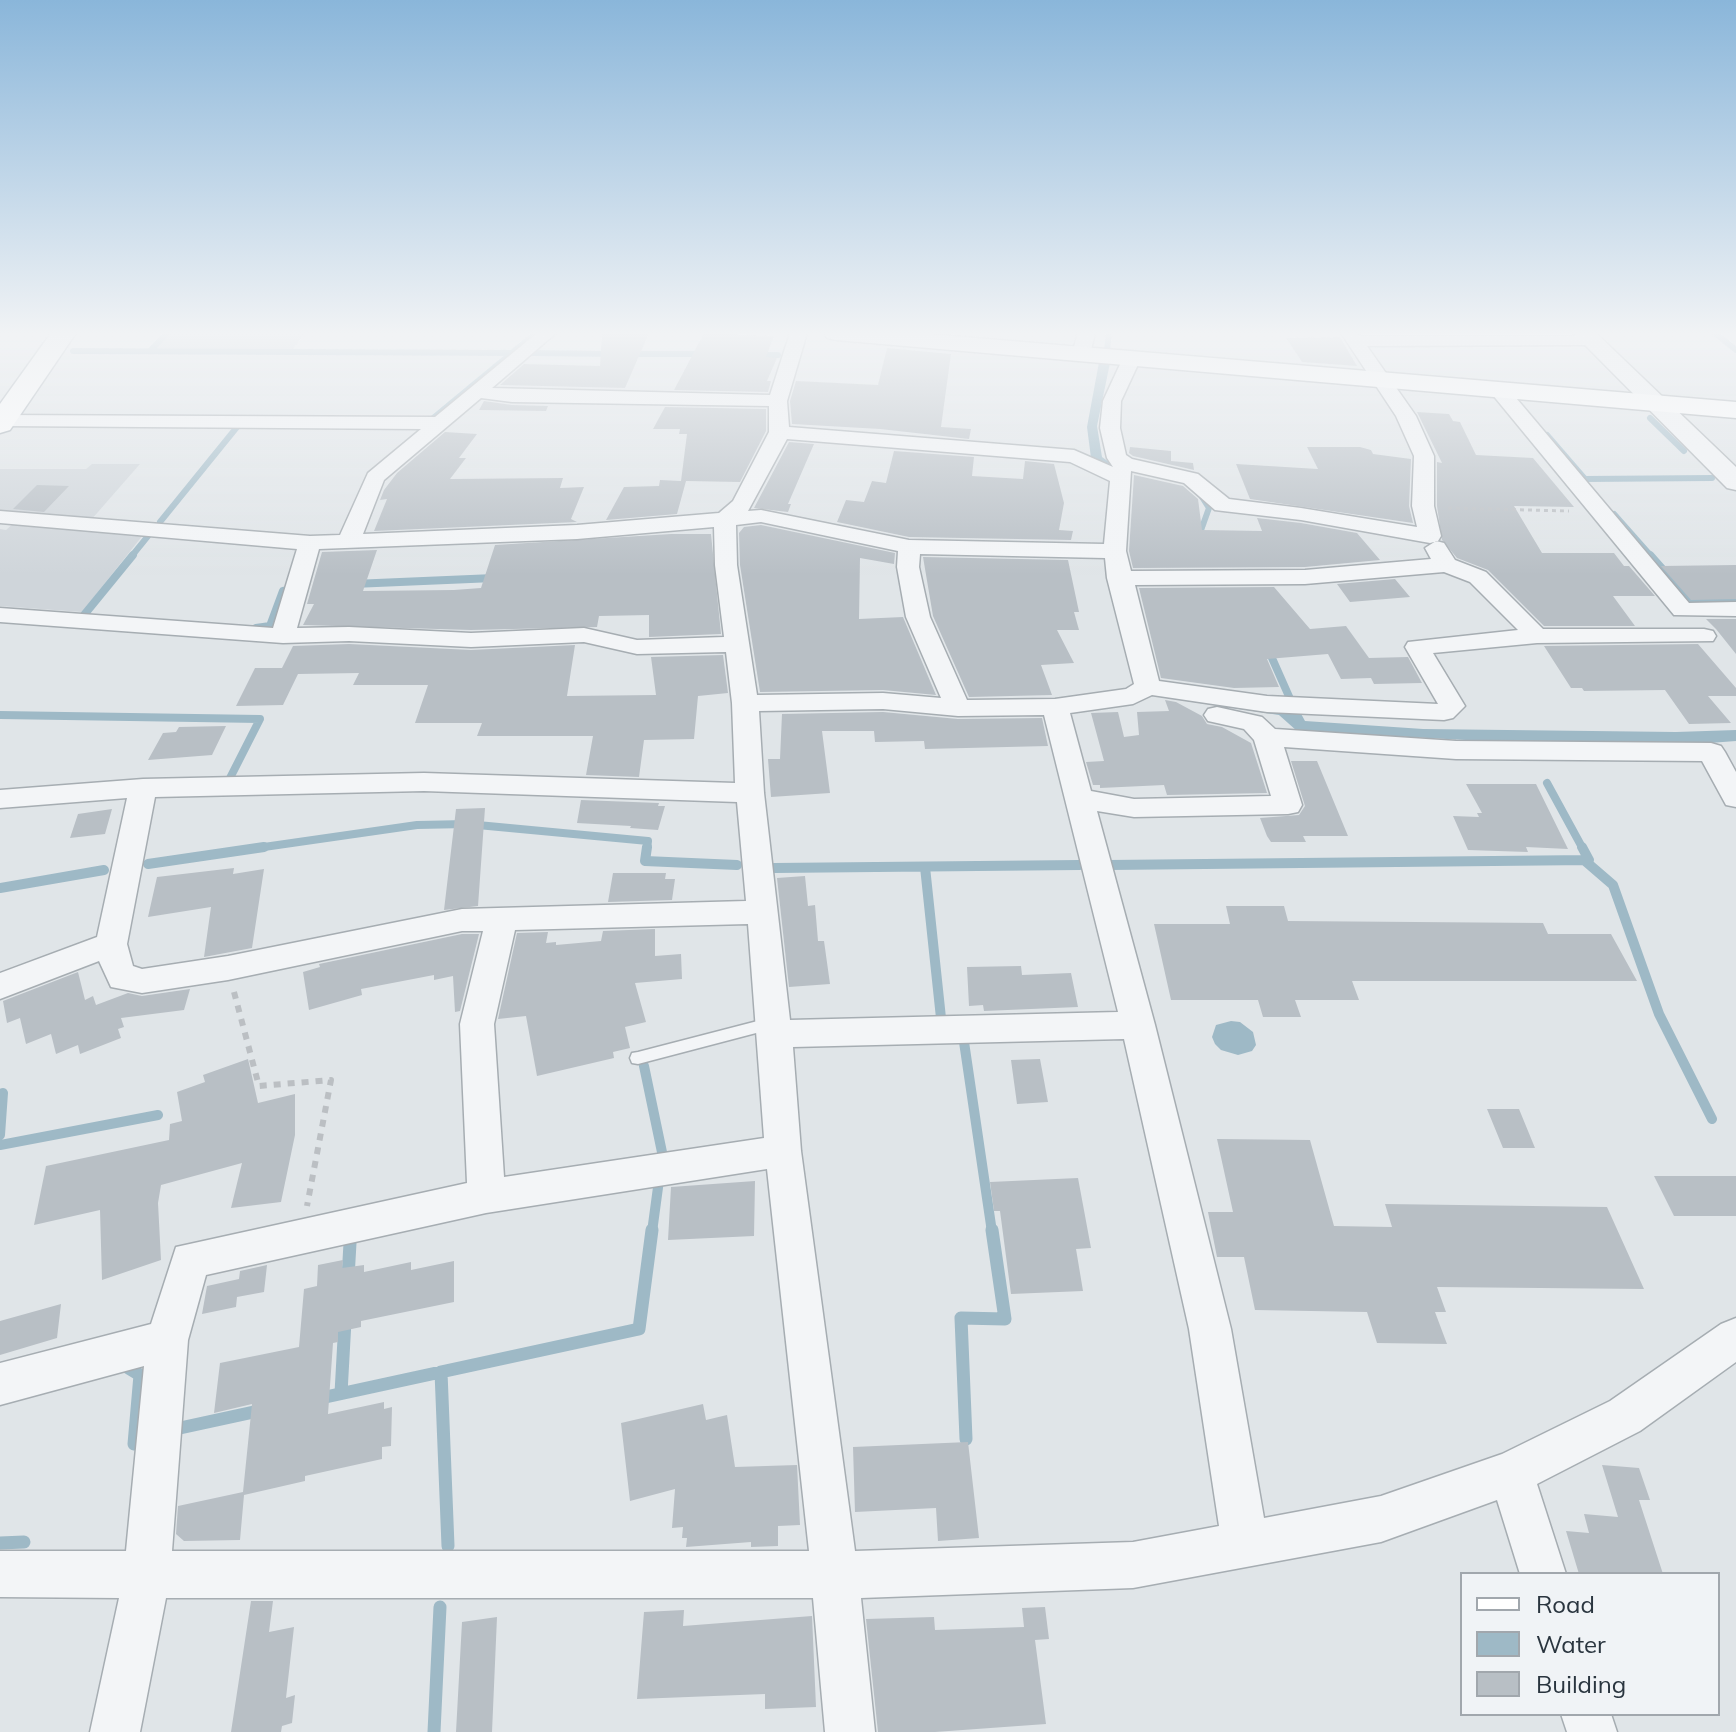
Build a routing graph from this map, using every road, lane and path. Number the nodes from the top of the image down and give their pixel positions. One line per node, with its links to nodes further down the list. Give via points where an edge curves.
1 (449, 414): 8 (street)
2 (778, 414): 9 (street)
3 (1111, 414): 10 (street)
4 (1404, 414): 12 (street, via 1424,456)
5 (1519, 414): 13 (street)
6 (1667, 414): 11 (street)
7 (1, 422): 8 (street)
8 (438, 423): 18 (street, via 375,477)
9 (779, 432): 10 (street, via 1074,456); 15 (street, via 742,505)
10 (1123, 470): 16 (street, via 1191,478 1223,505); 20 (street)
11 (1736, 482)
12 (1423, 506): 13 (path); 16 (street)
13 (1599, 510): 23 (street)
14 (0, 517): 17 (street)
15 (725, 519): 18 (street); 19 (street, via 761,516); 27 (street)
16 (1430, 536): 21 (street)
17 (310, 543): 18 (street); 25 (street)
18 (348, 543)
19 (909, 547): 20 (street); 31 (street, via 918,617)
20 (1117, 564): 21 (street, via 1213,578 1305,577); 28 (street)
21 (1446, 565): 26 (street, via 1478,577)
22 (1736, 609): 23 (street)
23 (1682, 610): 26 (street, via 1704,636)
24 (0, 615): 25 (street)
25 (283, 636): 27 (street, via 471,640 584,635 637,647)
26 (1537, 636): 28 (street, via 1417,647 1452,706 1444,712 1267,704)
27 (736, 644): 29 (street)
28 (1140, 691): 30 (street); 32 (street, via 1253,723)
29 (745, 703): 31 (street, via 883,701); 34 (street)
30 (1055, 707): 31 (street); 37 (street)
31 (958, 708)
32 (1267, 737): 35 (street, via 1456,750 1711,752); 37 (street, via 1288,805 1134,808)
33 (143, 788): 34 (street, via 424,782); 36 (street); 40 (street)
34 (750, 793): 38 (street)
35 (1736, 798)
36 (0, 799)
37 (1080, 799): 43 (street)
38 (763, 912): 39 (street); 44 (street)
39 (502, 919): 41 (street, via 462,920); 47 (street, via 477,1024)
40 (111, 944): 41 (street, via 123,978 142,981); 42 (street)
41 (228, 968): 48 (path, via 259,1086 331,1080)
42 (0, 986)
43 (1138, 1025): 44 (street); 53 (street, via 1210,1329)
44 (775, 1028): 45 (lane); 46 (street)
45 (638, 1058)
46 (783, 1151): 47 (street); 57 (street)
47 (486, 1196): 48 (street)
48 (300, 1238): 50 (street, via 190,1260)
49 (1736, 1338): 52 (street, via 1625,1416)
50 (167, 1340): 51 (street); 56 (street)
51 (0, 1384)
52 (1511, 1473): 53 (street, via 1381,1519); 54 (street)
53 (1245, 1544): 57 (street, via 1133,1565)
54 (1542, 1572)
55 (0, 1574): 56 (street)
56 (147, 1575): 57 (street); 58 (street)
57 (835, 1575): 59 (street)
58 (115, 1732)
59 (850, 1732)

